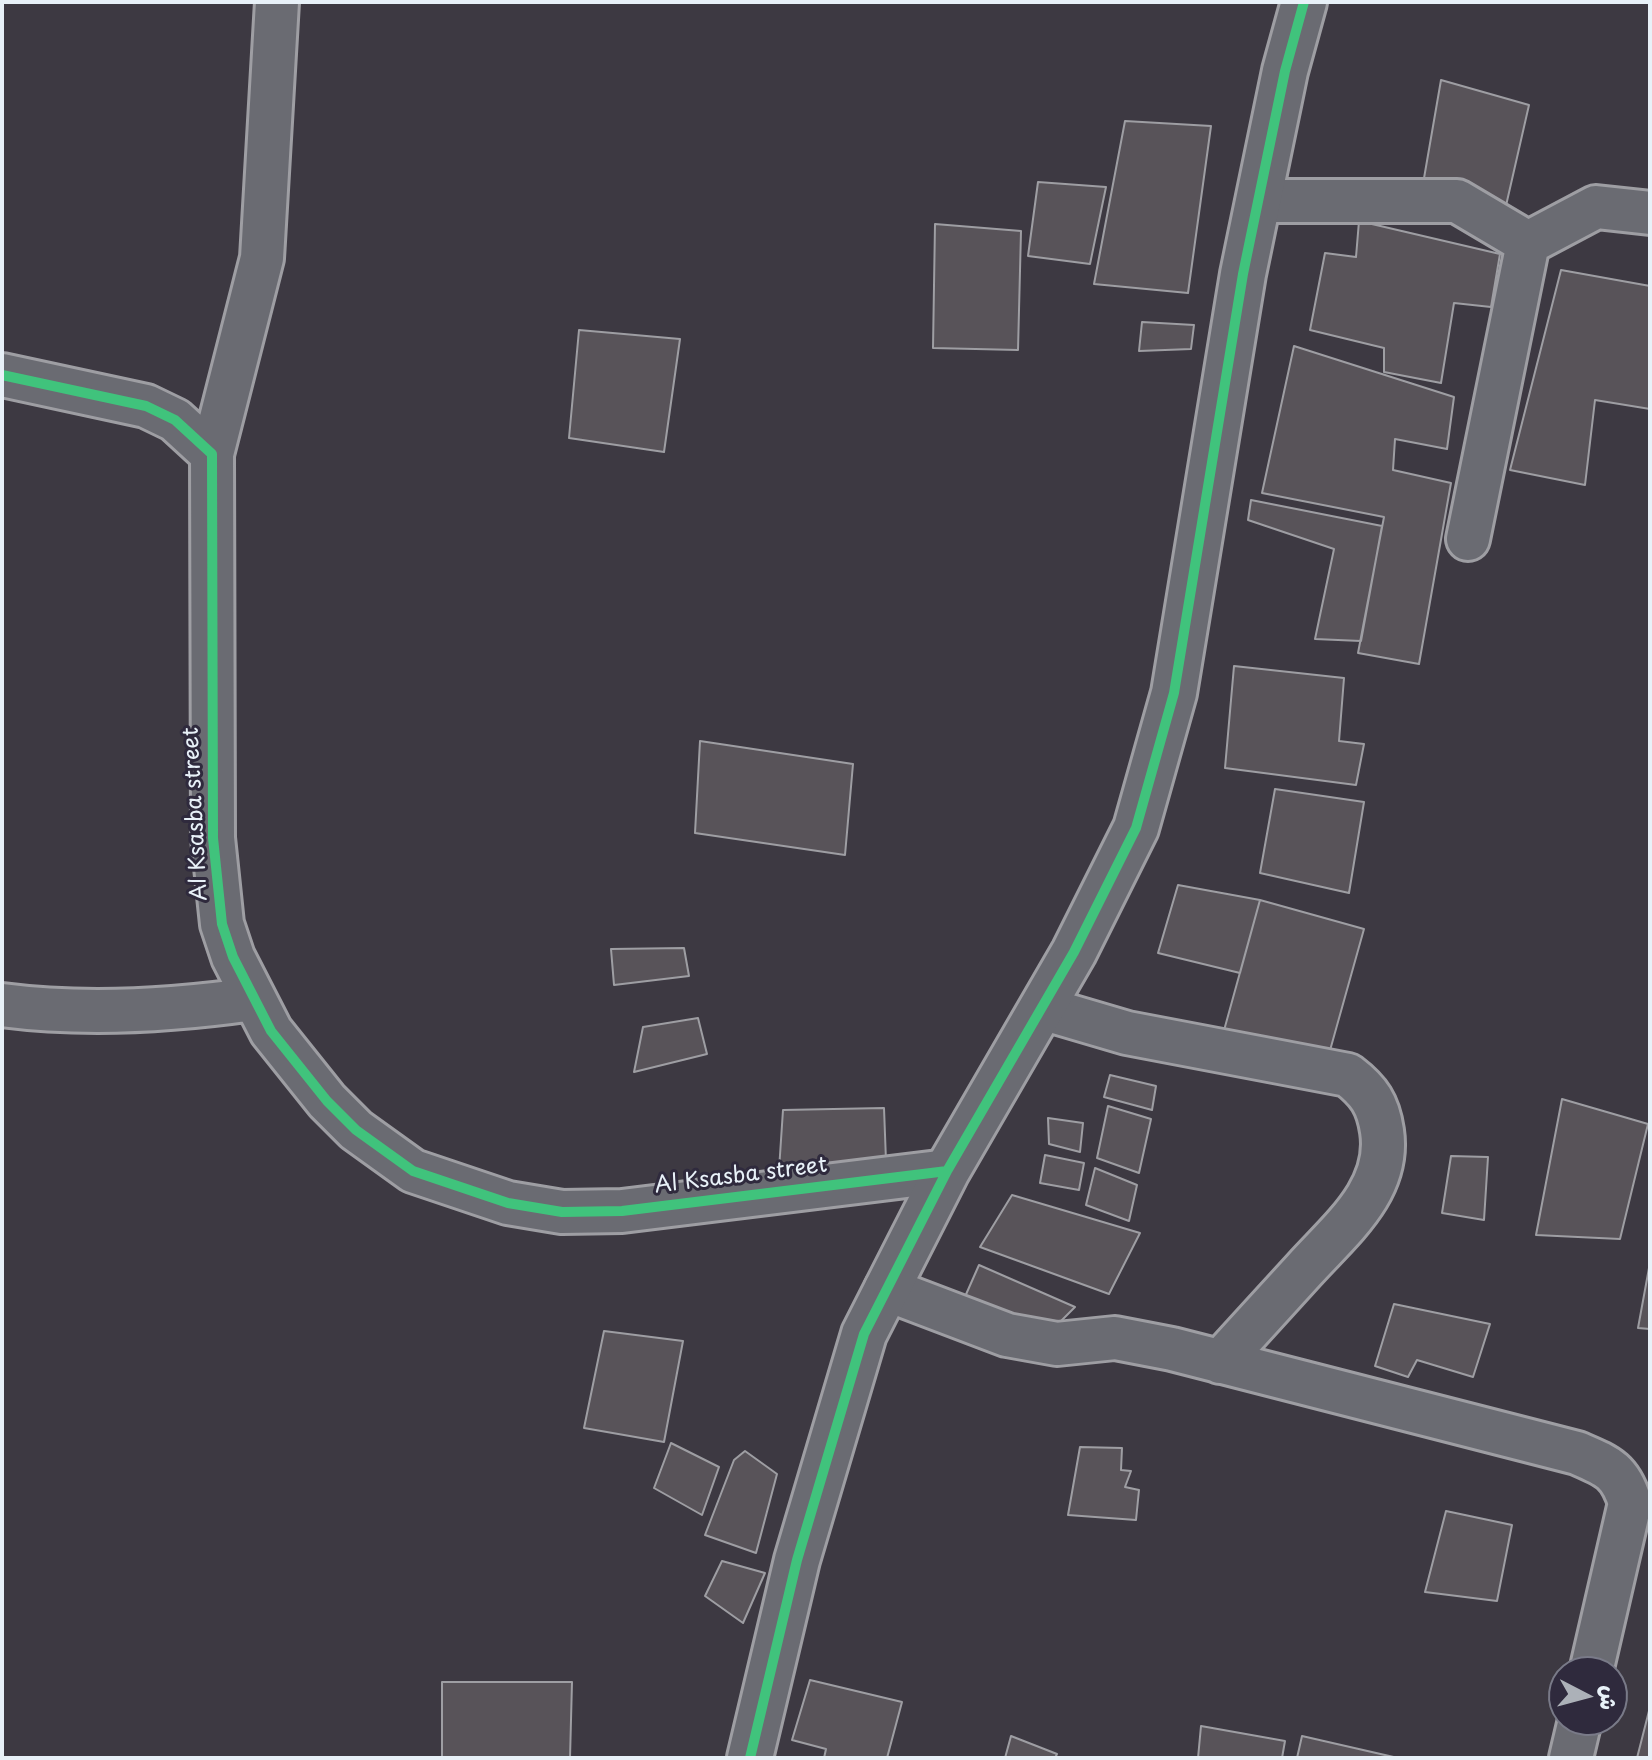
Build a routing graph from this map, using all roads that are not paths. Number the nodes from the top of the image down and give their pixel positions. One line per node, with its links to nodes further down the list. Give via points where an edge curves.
1 (277, 2): 7 (street, Al Ksasba street, via 262,258)
2 (1304, 2): 3 (street)
3 (1261, 201): 5 (street, via 1457,201); 11 (street, via 1243,274 1174,693 1158,759 1136,828)
4 (1650, 213): 5 (street, via 1596,207)
5 (1528, 243): 8 (street)
6 (2, 375): 7 (street, via 146,406 175,420)
7 (212, 454): 9 (street, Al Ksasba street, via 213,838 222,924)
8 (1468, 539)
9 (253, 999): 10 (street, via 95,1013); 12 (street, Al Ksasba street, via 300,1069 356,1130 413,1171 508,1203 562,1212 622,1211)
10 (2, 1005)
11 (1042, 1008): 12 (street); 14 (street, via 1127,1033 1348,1075 1369,1091 1380,1116 1384,1146 1383,1165 1368,1199)
12 (947, 1171): 13 (street)
13 (886, 1289): 14 (street, via 1007,1335 1057,1344 1115,1338); 17 (street, via 864,1334 813,1504)
14 (1220, 1362): 15 (street, via 1577,1453 1607,1466 1623,1481 1630,1503)
15 (1595, 1656)
16 (1576, 1736): 18 (street)
17 (750, 1758)
18 (1571, 1758)

